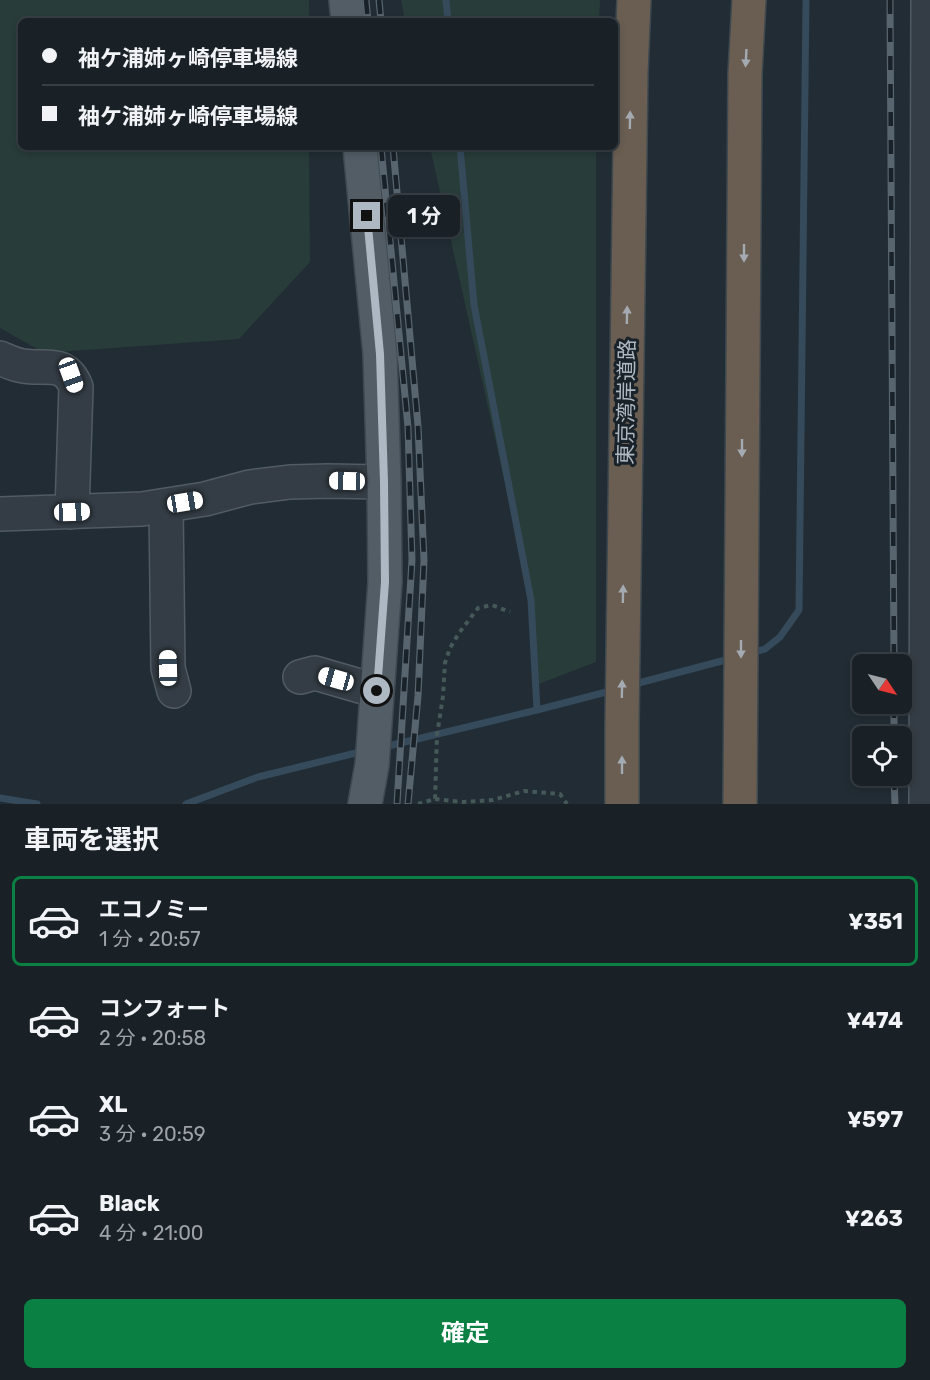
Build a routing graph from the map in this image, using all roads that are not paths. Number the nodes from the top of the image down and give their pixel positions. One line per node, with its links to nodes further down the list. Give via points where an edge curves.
1 (346, 0): 5 (main road)
2 (634, 0): 17 (highway, 東京湾岸道路, one-way to 2)
3 (749, 0): 15 (highway, one-way to 15, via 745,74)
4 (928, 0): 20 (street)
5 (348, 18)
6 (360, 150): 8 (main road, via 380,354)
7 (0, 358): 10 (street, via 21,366 62,369 71,375 75,387)
8 (384, 482): 9 (street, via 250,486); 14 (main road, via 385,582)
9 (166, 506): 10 (street); 13 (street, via 168,668)
10 (72, 512): 11 (street)
11 (0, 514)
12 (300, 677): 14 (street, via 315,673)
13 (174, 691)
14 (377, 691): 16 (main road)
15 (740, 743): 18 (highway); 19 (highway)
16 (365, 804)
17 (622, 804)
18 (740, 804)
19 (747, 804)
20 (926, 804)

